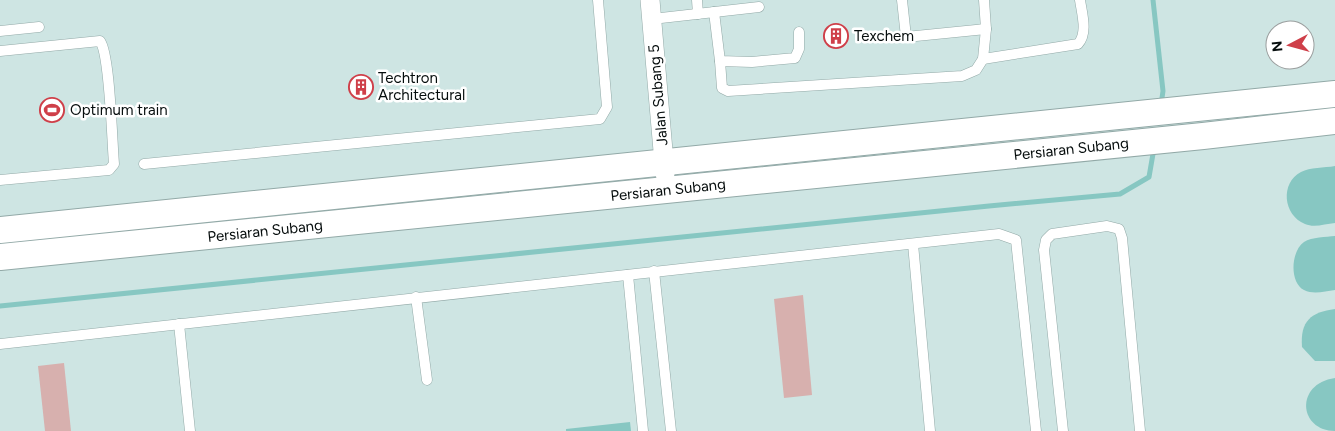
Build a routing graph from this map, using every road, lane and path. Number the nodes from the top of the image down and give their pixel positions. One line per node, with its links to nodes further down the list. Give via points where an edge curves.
1 (598, 0): 21 (lane, via 607,107 600,119)
2 (650, 0): 10 (street, Jalan Subang 5)
3 (697, 0): 9 (lane)
4 (902, 0): 12 (lane, via 906,38)
5 (984, 0): 12 (lane)
6 (1080, 0): 16 (lane, via 1084,31 1078,44)
7 (759, 7): 8 (lane)
8 (714, 12): 9 (lane); 17 (lane)
9 (698, 14): 10 (lane)
10 (652, 19): 20 (street, Jalan Subang 5)
11 (39, 27): 13 (lane)
12 (986, 29): 16 (lane)
13 (0, 31)
14 (799, 32): 17 (lane, via 799,49 795,58)
15 (0, 51): 22 (lane, via 100,41 106,68 114,164 109,170)
16 (983, 59): 17 (lane, via 976,70 962,76 728,91 722,88)
17 (720, 61)
18 (1335, 94): 20 (street, Persiaran Subang)
19 (1335, 121): 23 (street, Persiaran Subang)
20 (664, 163): 23 (street, Jalan Subang 5); 24 (street, Persiaran Subang)
21 (144, 164)
22 (0, 180)
23 (666, 190): 26 (street, Persiaran Subang)
24 (0, 230)
25 (913, 244): 27 (lane); 36 (lane); 37 (lane, via 1000,234 1016,240)
26 (0, 257)
27 (654, 271): 28 (lane); 35 (lane)
28 (628, 274): 29 (lane); 34 (lane)
29 (416, 297): 30 (lane); 32 (lane)
30 (179, 324): 31 (lane); 33 (lane)
31 (0, 344)
32 (427, 380)
33 (190, 431)
34 (643, 431)
35 (671, 431)
36 (930, 431)
37 (1036, 431)
38 (1063, 431): 39 (lane, via 1044,250 1046,240 1052,234 1107,226 1119,229 1122,238)
39 (1140, 431)

